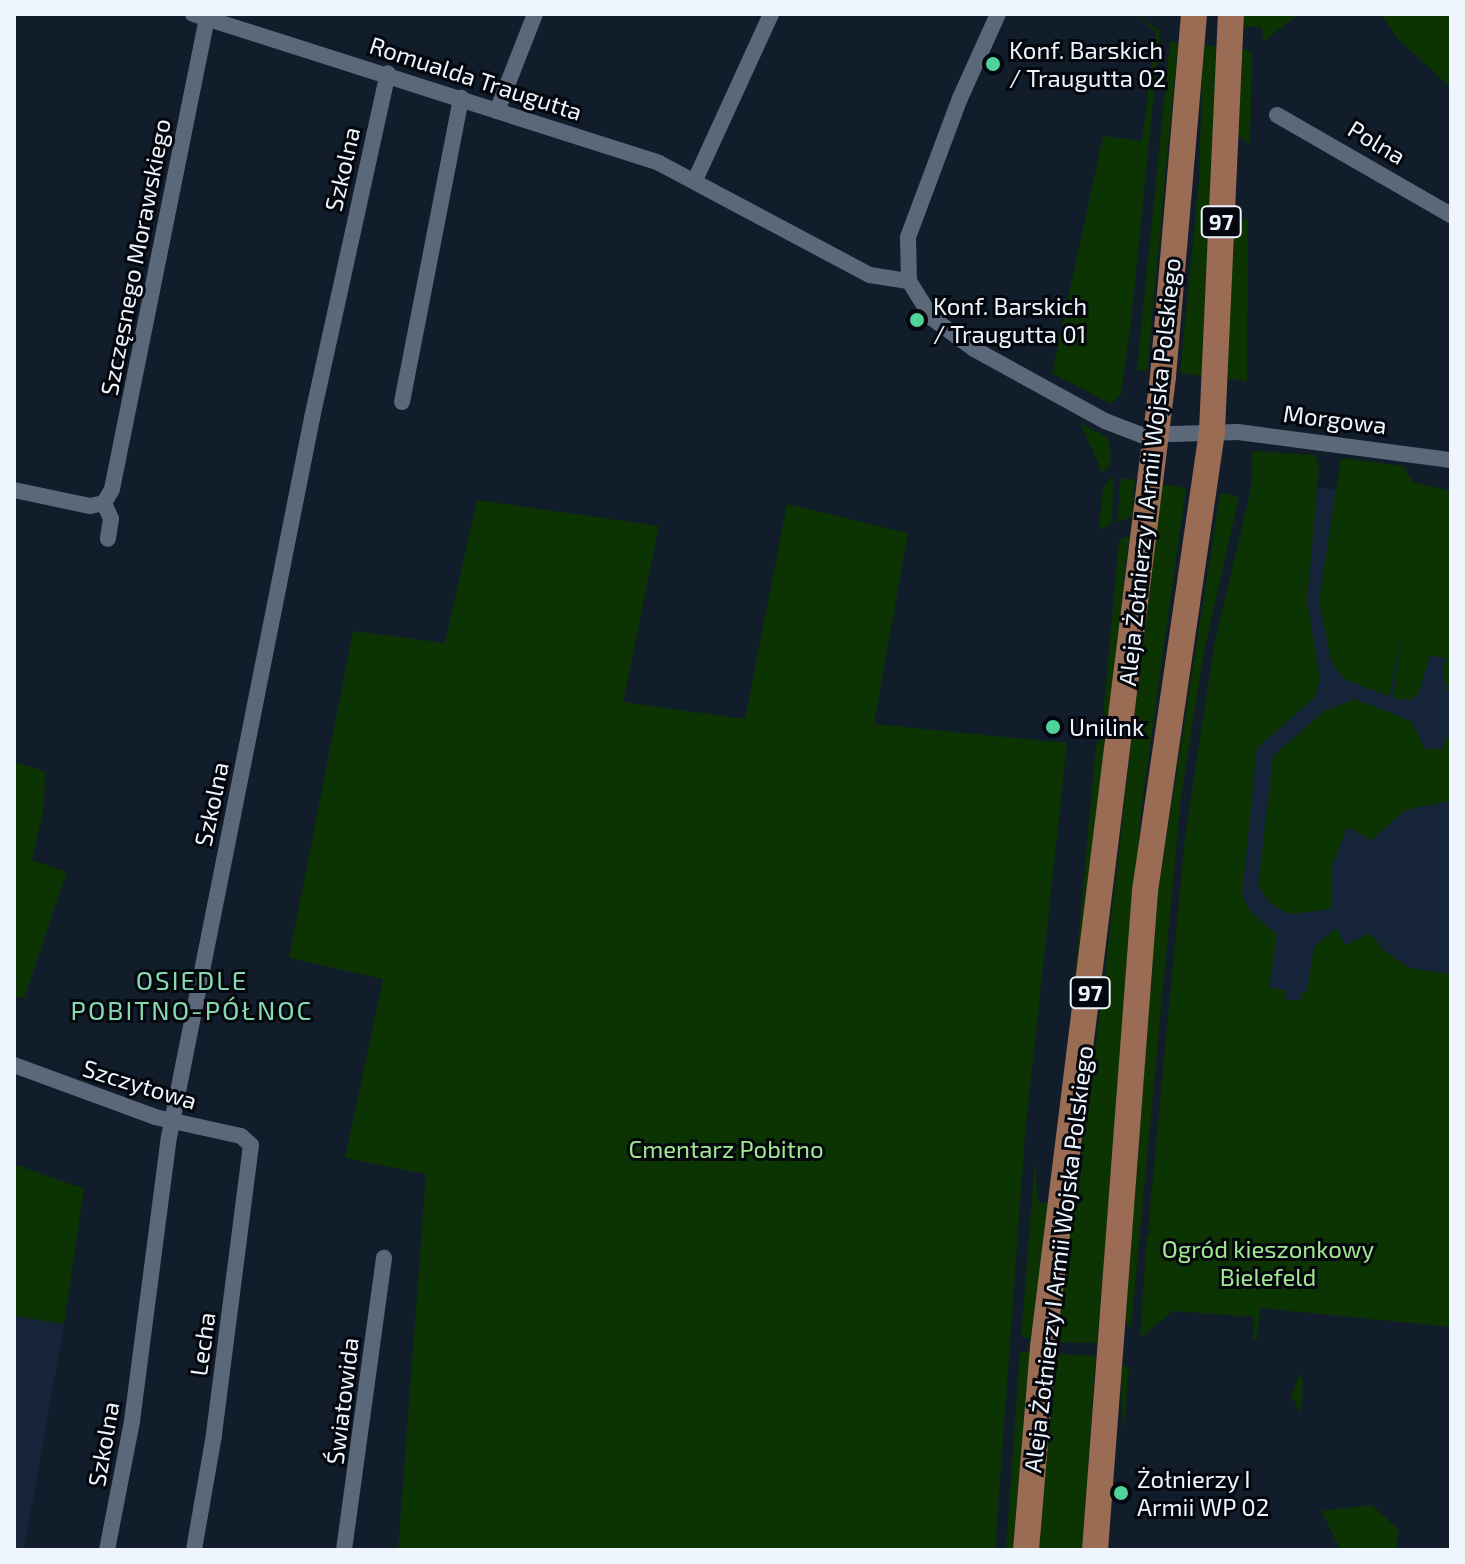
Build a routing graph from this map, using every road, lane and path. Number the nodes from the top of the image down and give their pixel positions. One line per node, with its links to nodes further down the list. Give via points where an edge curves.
1 (535, 14): 9 (street)
2 (771, 14): 11 (street)
3 (998, 14): 13 (street, via 914,216 905,258)
4 (1194, 14): 16 (main road, Aleja Żołnierzy I Armii Wojska Polskiego / 97)
5 (1231, 14): 15 (main road, Aleja Żołnierzy I Armii Wojska Polskiego / 97)
6 (200, 17): 7 (street, Romualda Traugutta); 19 (street, Szczęsnego Morawskiego, via 115,480)
7 (388, 73): 8 (street, Romualda Traugutta); 22 (street, Szkolna, via 306,449)
8 (461, 98): 9 (street, Romualda Traugutta); 14 (street)
9 (497, 111): 11 (street, Romualda Traugutta)
10 (1277, 115): 12 (street, Polna)
11 (696, 178): 13 (street, Romualda Traugutta, via 870,275)
12 (1451, 215)
13 (909, 281): 16 (street, Morgowa, via 926,312 974,349 1105,421)
14 (402, 402)
15 (1212, 431): 16 (street, Morgowa); 17 (street, Morgowa); 29 (main road, Aleja Żołnierzy I Armii Wojska Polskiego / 97, via 1145,891)
16 (1156, 435): 28 (main road, Aleja Żołnierzy I Armii Wojska Polskiego / 97, via 1043,1347)
17 (1451, 460)
18 (14, 490): 19 (street, via 79,505)
19 (104, 503): 20 (street, Szczęsnego Morawskiego, via 111,519)
20 (108, 539)
21 (14, 1065): 22 (street, Szczytowa)
22 (173, 1123): 23 (street, Szczytowa, via 241,1136); 25 (street, Szkolna, via 132,1421)
23 (251, 1145): 26 (street, Lecha)
24 (384, 1258): 27 (street, Światowida)
25 (107, 1550)
26 (195, 1550)
27 (344, 1550)
28 (1026, 1550)
29 (1095, 1550)

